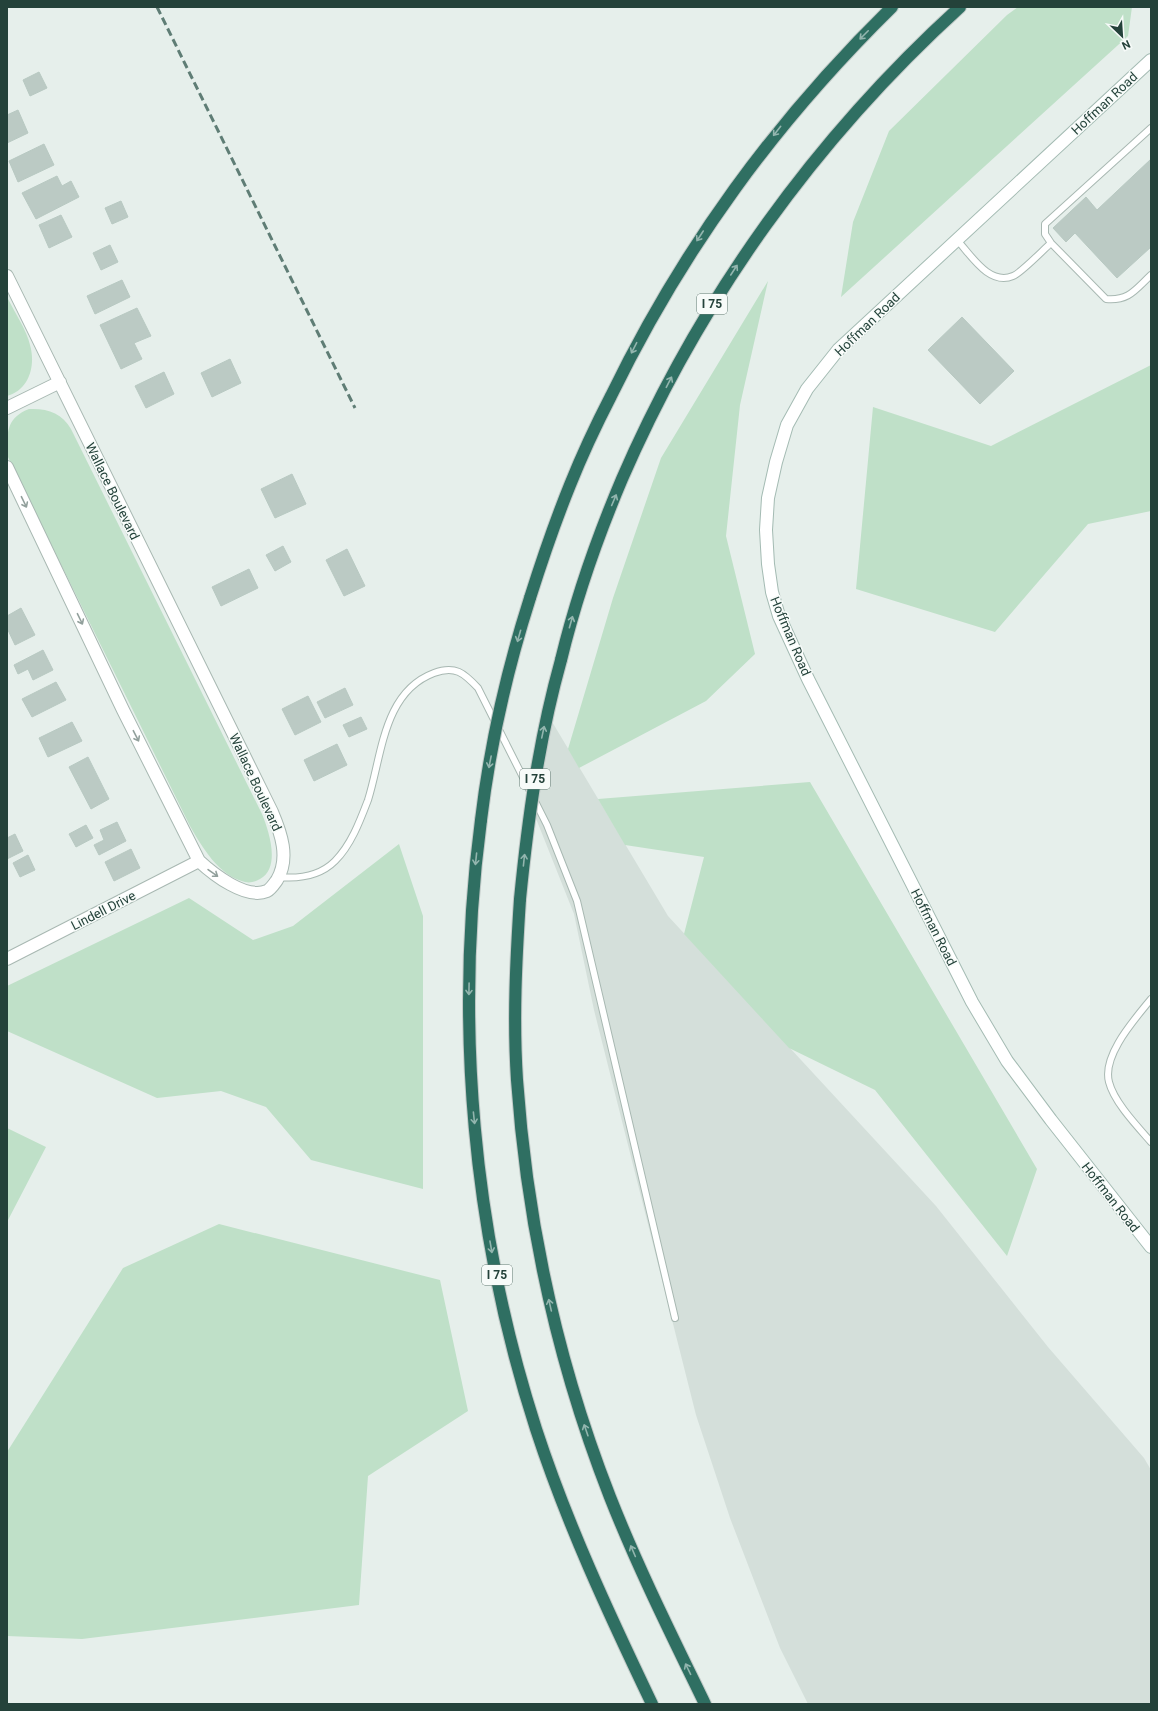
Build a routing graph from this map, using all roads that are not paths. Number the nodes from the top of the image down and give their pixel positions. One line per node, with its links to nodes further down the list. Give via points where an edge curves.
1 (892, 7): 19 (highway, I 75, one-way to 19, bridge, via 837,63 779,130 708,224 633,350 594,430 559,512 530,598 500,711 481,820 471,931 470,1053 480,1171 498,1280 520,1374 537,1431 601,1596)
2 (960, 7): 20 (highway, I 75, one-way to 2, bridge, via 651,1593 611,1499 572,1386 549,1299 529,1189 517,1079 515,987 520,899 536,768 579,595 610,508 646,426 703,319 769,219 823,149 883,81)
3 (1151, 60): 5 (street, Hoffman Road)
4 (1151, 128): 6 (lane, via 1045,224 1045,234)
5 (957, 240): 6 (lane, via 990,275 999,279 1014,276); 17 (street, Hoffman Road, via 838,350 807,389 787,425 768,498 766,530 772,592 779,616 808,678 972,1002 1016,1073)
6 (1051, 243): 7 (lane, via 1106,299 1127,297)
7 (1151, 275)
8 (7, 276): 9 (street, Wallace Boulevard)
9 (60, 382): 10 (street); 13 (street, Wallace Boulevard, via 272,812 283,846 283,863)
10 (7, 408)
11 (7, 467): 12 (street, Wallace Boulevard, one-way to 12, via 123,710)
12 (199, 861): 13 (street, Wallace Boulevard, one-way to 13, via 229,883 250,892 266,891 273,886); 14 (street, Lindell Drive)
13 (278, 877): 18 (lane, via 298,877 316,873 325,869 343,851 368,799 387,727 405,693 428,675 438,671 457,670 467,676 478,688 547,825 577,901)
14 (7, 959)
15 (1151, 1000): 16 (lane, via 1113,1051 1108,1080 1113,1094)
16 (1151, 1142)
17 (1151, 1247)
18 (675, 1318)
19 (652, 1704)
20 (705, 1704)

